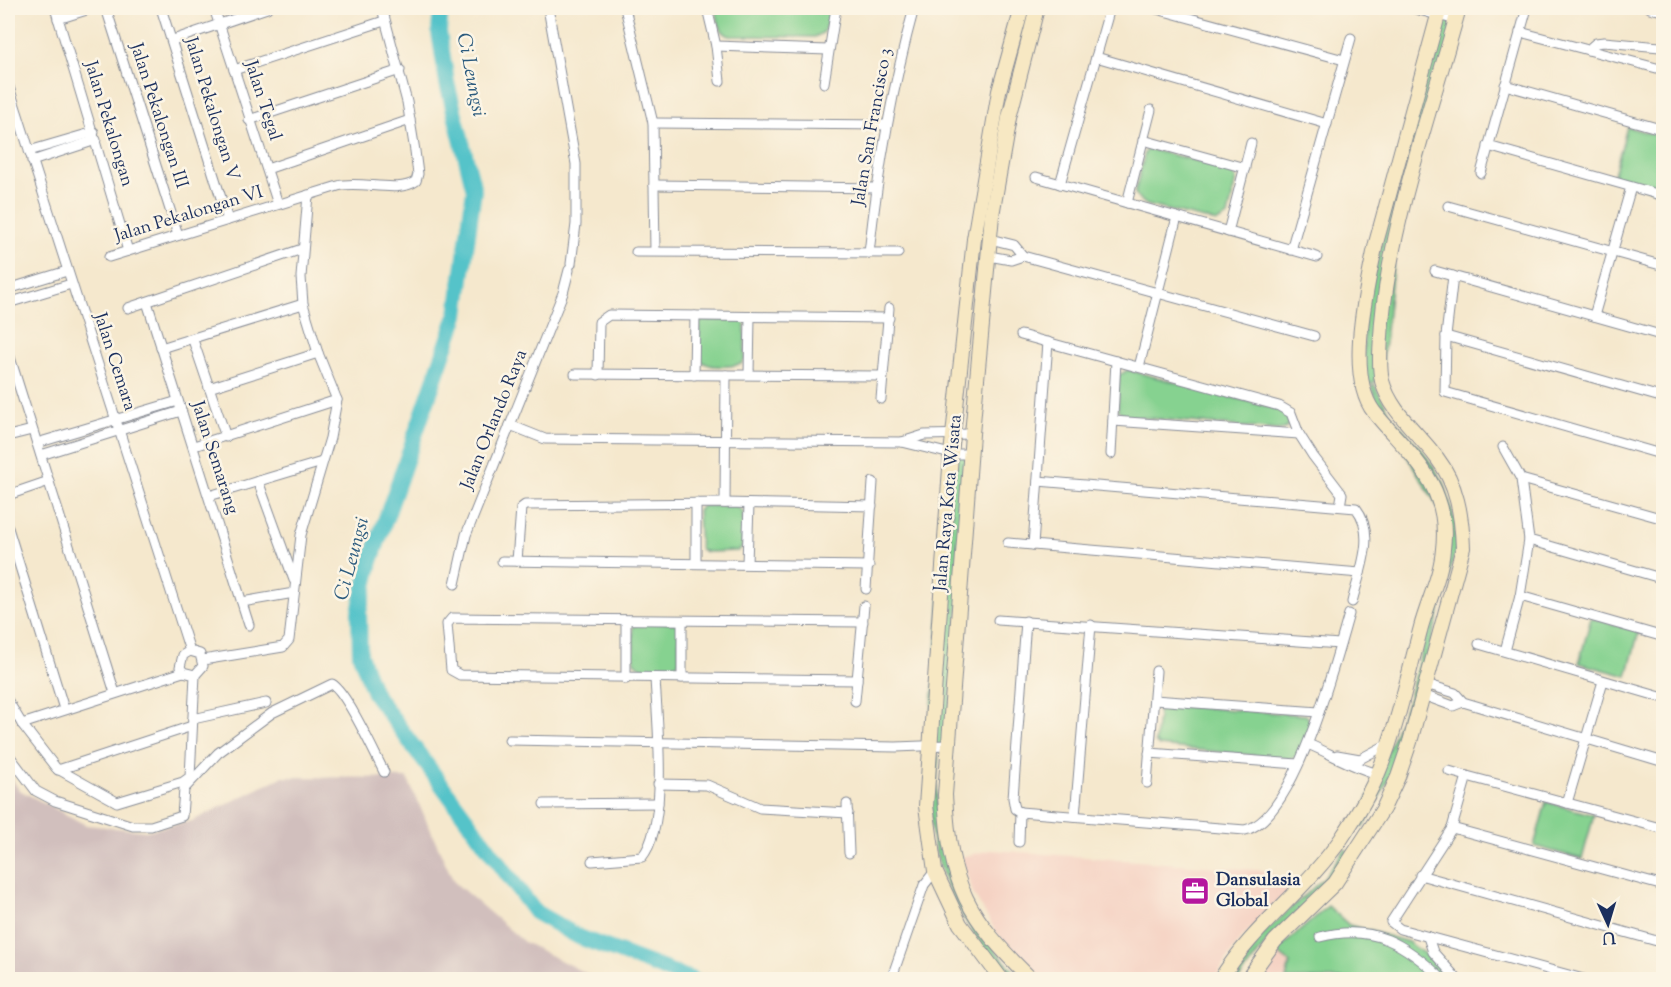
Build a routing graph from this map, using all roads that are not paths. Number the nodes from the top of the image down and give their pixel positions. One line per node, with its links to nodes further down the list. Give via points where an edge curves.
1 (55, 8): 23 (street, Jalan Pekalongan)
2 (93, 8): 23 (street)
3 (105, 8): 71 (street, Jalan Pekalongan III)
4 (161, 8): 28 (street, Jalan Pekalongan V)
5 (214, 8): 25 (street, Jalan Tegal)
6 (267, 8): 25 (street)
7 (382, 8): 24 (street)
8 (548, 8): 127 (street, Jalan Orlando Raya, via 576,164 576,224 563,294)
9 (625, 8): 45 (street)
10 (707, 8): 29 (street)
11 (836, 8): 31 (street)
12 (914, 8): 47 (street, Jalan San Francisco 3)
13 (1022, 8): 130 (street, Jalan Raya Kota Wisata, via 999,91 974,239)
14 (1038, 8): 72 (street, Jalan Raya Kota Wisata, via 1009,118)
15 (1110, 8): 33 (street)
16 (1153, 8): 34 (street)
17 (1412, 8): 20 (street)
18 (1527, 8): 26 (street)
19 (1650, 8): 21 (street)
20 (1439, 11): 22 (street); 119 (street, via 1368,282 1359,369)
21 (1664, 11)
22 (1457, 14): 116 (street, via 1390,269 1384,301)
23 (58, 19): 49 (street, Jalan Pekalongan)
24 (384, 21): 35 (street); 36 (street)
25 (220, 23): 28 (street); 35 (street, Jalan Tegal)
26 (1520, 32): 32 (street); 41 (street)
27 (1351, 38): 34 (street)
28 (173, 40): 69 (street, Jalan Pekalongan V)
29 (716, 46): 31 (street); 38 (street)
30 (1660, 47): 32 (street, via 1604,42)
31 (828, 50): 39 (street)
32 (1588, 50): 37 (street)
33 (1096, 57): 46 (street); 59 (street)
34 (1344, 60): 46 (street)
35 (234, 70): 43 (street, Jalan Tegal)
36 (400, 70): 43 (street); 44 (street)
37 (1664, 70)
38 (720, 81)
39 (824, 83)
40 (8, 84): 53 (street, Jalan Cemara)
41 (1505, 85): 48 (street); 52 (street)
42 (1151, 110): 50 (street)
43 (249, 120): 55 (street, Jalan Tegal)
44 (410, 120): 55 (street); 63 (street, Jalan Pekalongan VI, via 418,174 410,186 347,184)
45 (653, 123): 47 (street); 60 (street)
46 (1327, 124): 74 (street)
47 (887, 125): 62 (street, Jalan San Francisco 3)
48 (1664, 130)
49 (95, 136): 53 (street); 54 (street); 75 (street, Jalan Pekalongan)
50 (1143, 140): 56 (street); 65 (street)
51 (1251, 142): 56 (street)
52 (1488, 146): 57 (street); 61 (street)
53 (29, 151): 54 (street, Jalan Cemara)
54 (32, 161): 86 (street, Jalan Cemara)
55 (267, 168): 66 (street, Jalan Tegal)
56 (1245, 168): 70 (street)
57 (1481, 173)
58 (1036, 177): 59 (street)
59 (1060, 184): 65 (street)
60 (654, 185): 62 (street); 76 (street)
61 (1631, 187): 64 (street); 77 (street)
62 (876, 188): 79 (street, Jalan San Francisco 3)
63 (308, 195): 66 (street, Jalan Pekalongan VI); 73 (street)
64 (1664, 196)
65 (1126, 203): 68 (street)
66 (278, 204): 69 (street, Jalan Pekalongan VI)
67 (1448, 206): 77 (street)
68 (1177, 217): 70 (street); 91 (street)
69 (228, 220): 71 (street, Jalan Pekalongan VI)
70 (1228, 232): 74 (street)
71 (178, 235): 75 (street, Jalan Pekalongan VI)
72 (990, 239): 81 (street, Jalan Raya Kota Wisata); 82 (street, via 1014,245)
73 (302, 249): 92 (street); 94 (street)
74 (1291, 250): 84 (street)
75 (128, 251): 83 (street, Jalan Pekalongan VI)
76 (655, 251): 78 (street); 79 (street)
77 (1612, 251): 85 (street); 97 (street)
78 (636, 252)
79 (869, 253): 80 (street)
80 (898, 253)
81 (988, 256): 82 (street, via 1011,260); 131 (street, Jalan Raya Kota Wisata)
82 (1023, 256): 91 (street)
83 (109, 257)
84 (1317, 257)
85 (1664, 266)
86 (67, 271): 89 (street, Jalan Cemara); 90 (street)
87 (1435, 272): 88 (street)
88 (1453, 276): 97 (street); 101 (street)
89 (71, 284): 93 (street); 125 (street, Jalan Cemara)
90 (8, 289)
91 (1158, 293): 100 (street); 109 (street)
92 (147, 302): 95 (street); 105 (street, Jalan Semarang)
93 (8, 303)
94 (303, 304): 103 (street); 107 (street)
95 (128, 308)
96 (695, 316): 98 (street); 111 (street, via 603,317 599,322); 112 (street)
97 (1594, 316): 102 (street)
98 (750, 317): 114 (street); 115 (street, via 889,313)
99 (1021, 335): 104 (street)
100 (1314, 336)
101 (1446, 336): 120 (street); 145 (street, via 1444,384 1445,392 1451,396)
102 (1664, 336)
103 (193, 340): 105 (street); 118 (street)
104 (1048, 342): 108 (street); 150 (street)
105 (161, 348): 123 (street, Jalan Semarang)
106 (8, 351): 117 (street)
107 (318, 353): 118 (street); 122 (street)
108 (1116, 361): 109 (street); 126 (street)
109 (1139, 367): 132 (street, via 1279,406 1291,414)
110 (575, 375): 111 (street)
111 (598, 375): 112 (street)
112 (694, 375): 113 (street)
113 (726, 375): 114 (street); 136 (street)
114 (749, 375): 115 (street)
115 (883, 376): 121 (street)
116 (1381, 377): 119 (street); 200 (street, via 1387,397 1450,479 1462,521 1463,548)
117 (12, 382): 128 (street)
118 (209, 388): 135 (street)
119 (1363, 389): 215 (street, via 1372,409 1430,482 1444,522 1440,568)
120 (1664, 398)
121 (881, 399)
122 (337, 400): 135 (street); 146 (street)
123 (178, 401): 124 (street, Jalan Semarang); 125 (street)
124 (181, 411): 129 (street); 139 (street, Jalan Semarang)
125 (115, 420): 129 (street, Jalan Cemara); 138 (street)
126 (1113, 421): 132 (street); 143 (street)
127 (510, 425): 136 (street, via 545,439); 171 (street, Jalan Orlando Raya, via 466,535)
128 (32, 430): 133 (street); 138 (street)
129 (118, 431): 144 (street); 189 (street, Jalan Cemara)
130 (953, 434): 131 (street); 137 (street, via 924,435); 141 (street, Jalan Raya Kota Wisata)
131 (972, 434): 142 (street, Jalan Raya Kota Wisata)
132 (1299, 434): 158 (street, via 1342,494)
133 (8, 436)
134 (1664, 436): 145 (street)
135 (226, 437): 139 (street)
136 (725, 439): 137 (street); 155 (street)
137 (902, 442): 141 (street)
138 (38, 443): 144 (street)
139 (195, 446): 153 (street, Jalan Semarang)
140 (1503, 447): 147 (street)
141 (951, 454): 142 (street); 217 (street, Jalan Raya Kota Wisata)
142 (971, 454): 218 (street, Jalan Raya Kota Wisata)
143 (1111, 454)
144 (41, 455): 148 (street)
145 (1661, 455)
146 (322, 462): 149 (street); 172 (street, via 301,535)
147 (1521, 479): 159 (street); 161 (street)
148 (49, 481): 152 (street); 201 (street)
149 (258, 481): 153 (street); 172 (street)
150 (1038, 481): 158 (street); 163 (street)
151 (873, 482): 157 (street)
152 (8, 495)
153 (209, 496): 175 (street, Jalan Semarang)
154 (696, 503): 155 (street); 165 (street, via 525,505 521,508); 166 (street)
155 (725, 503): 156 (street)
156 (749, 504): 157 (street); 167 (street)
157 (872, 506): 168 (street)
158 (1340, 506): 169 (street, via 1356,508 1365,526)
159 (1664, 519)
160 (8, 528): 208 (street)
161 (1529, 540): 170 (street); 174 (street)
162 (1008, 543): 163 (street)
163 (1033, 545): 169 (street)
164 (502, 561): 165 (street)
165 (517, 561): 166 (street)
166 (696, 562): 167 (street)
167 (747, 563): 168 (street)
168 (869, 566): 173 (street)
169 (1360, 573): 176 (street)
170 (1664, 579)
171 (455, 584)
172 (294, 588): 175 (street); 191 (street, via 290,640 286,646)
173 (866, 589)
174 (1520, 596): 186 (street); 190 (street)
175 (242, 602): 184 (street, Jalan Semarang)
176 (1352, 602)
177 (864, 606): 183 (street)
178 (1349, 614): 187 (street)
179 (998, 620): 180 (street)
180 (1026, 621): 185 (street); 234 (street, via 1013,798 1015,809)
181 (627, 622): 182 (street); 197 (street); 197 (street, via 452,618 447,624 451,670 460,675)
182 (682, 622): 183 (street); 196 (street)
183 (863, 622): 198 (street)
184 (249, 625)
185 (1091, 625): 187 (street); 235 (street)
186 (1664, 637)
187 (1340, 644): 209 (street)
188 (1479, 644): 190 (street)
189 (190, 651): 191 (street, via 200,654); 193 (street, via 180,661)
190 (1505, 651): 199 (street)
191 (203, 660): 194 (street)
192 (1156, 671): 203 (street)
193 (183, 672): 194 (street); 201 (street)
194 (195, 675): 210 (street)
195 (655, 678): 196 (street); 197 (street); 214 (street)
196 (682, 678): 198 (street)
197 (626, 679)
198 (857, 680): 205 (street)
199 (1603, 681): 202 (street); 213 (street)
200 (1425, 690): 206 (street, via 1455,693); 206 (street, via 1453,706); 240 (street, via 1398,777)
201 (115, 693): 208 (street)
202 (1664, 698)
203 (1154, 700): 209 (street); 219 (street)
204 (8, 701): 211 (street)
205 (855, 701)
206 (1463, 702): 213 (street)
207 (266, 703): 210 (street)
208 (63, 709): 211 (street)
209 (1319, 712): 216 (street)
210 (193, 722): 224 (street); 224 (street, via 191,774 183,782 116,802)
211 (22, 724): 224 (street)
212 (509, 740): 214 (street)
213 (1586, 740): 222 (street); 231 (street)
214 (657, 741): 217 (street); 230 (street)
215 (1390, 743): 221 (street, via 1360,759); 227 (street)
216 (1308, 744): 221 (street); 223 (street)
217 (929, 745): 218 (street); 243 (street, Jalan Raya Kota Wisata, via 926,806)
218 (947, 745): 251 (street, Jalan Raya Kota Wisata, via 947,831 955,876 974,916)
219 (1149, 753): 223 (street); 229 (street)
220 (8, 754): 226 (street, via 29,784 44,797 133,826 151,826 182,816 184,789 219,753 272,712 332,684)
221 (1334, 755): 227 (street, via 1353,768)
222 (1664, 762)
223 (1298, 764): 235 (street, via 1280,798 1251,828)
224 (58, 770)
225 (1449, 771): 228 (street)
226 (384, 772)
227 (1378, 774): 238 (street)
228 (1467, 776): 231 (street); 236 (street)
229 (1147, 783)
230 (658, 784): 233 (street); 241 (street, via 707,785 760,808 847,808)
231 (1567, 803): 237 (street)
232 (544, 804): 233 (street)
233 (658, 804): 242 (street, via 654,836 642,857)
234 (1020, 812): 235 (street); 239 (street)
235 (1075, 816)
236 (1452, 828): 244 (street); 245 (street)
237 (1664, 829)
238 (1342, 838): 240 (street); 252 (street, via 1305,885 1249,940)
239 (1019, 842)
240 (1359, 850): 253 (street, via 1335,883 1275,941)
241 (849, 853)
242 (592, 861)
243 (935, 871): 249 (street, via 924,885); 250 (street, Jalan Raya Kota Wisata, via 960,924)
244 (1420, 875): 246 (street, via 1390,922); 248 (street)
245 (1664, 886)
246 (1428, 937): 255 (street, via 1433,952); 256 (street)
247 (1320, 938): 254 (street, via 1358,932 1378,936 1411,950)
248 (1664, 943)
249 (891, 980)
250 (1002, 980)
251 (1032, 980)
252 (1220, 980)
253 (1247, 980)
254 (1443, 980)
255 (1458, 980)
256 (1587, 980)

